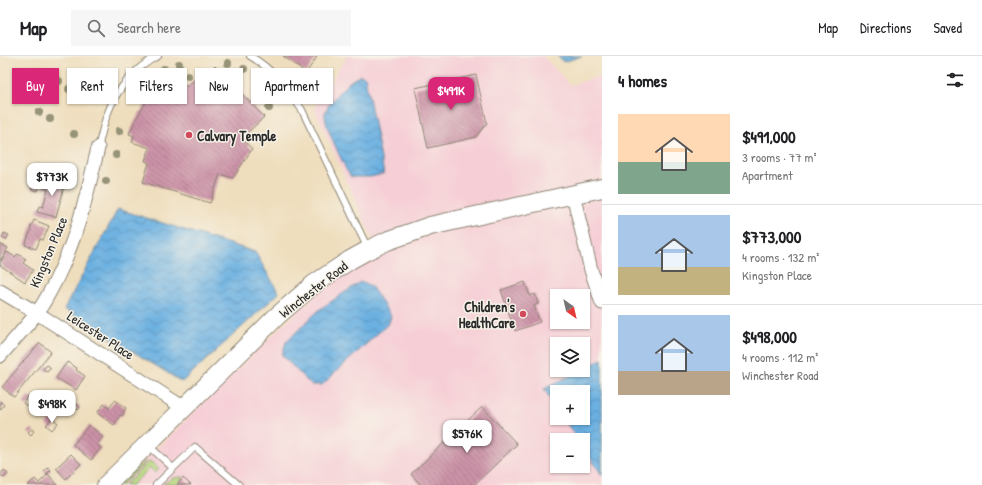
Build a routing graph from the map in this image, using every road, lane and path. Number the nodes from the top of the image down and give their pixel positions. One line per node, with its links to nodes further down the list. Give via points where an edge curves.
1 (158, 56): 3 (lane, via 133,74 114,99)
2 (250, 56): 6 (lane, via 274,73 302,110)
3 (98, 148): 9 (street, Kingston Place, via 84,208 72,245 62,269)
4 (602, 188): 5 (street, Winchester Road)
5 (573, 194): 6 (street, Winchester Road, via 430,226); 8 (street, via 591,270)
6 (368, 250): 11 (street, Winchester Road, via 334,270 296,299)
7 (0, 291): 9 (street, Leicester Place)
8 (602, 303)
9 (37, 313): 10 (street, Kingston Place); 11 (street, Leicester Place)
10 (0, 356)
11 (184, 408): 12 (street, Winchester Road)
12 (147, 444): 13 (lane); 14 (street, Winchester Road)
13 (173, 468): 15 (lane); 16 (lane, via 195,447)
14 (106, 485)
15 (156, 485)
16 (239, 485)

